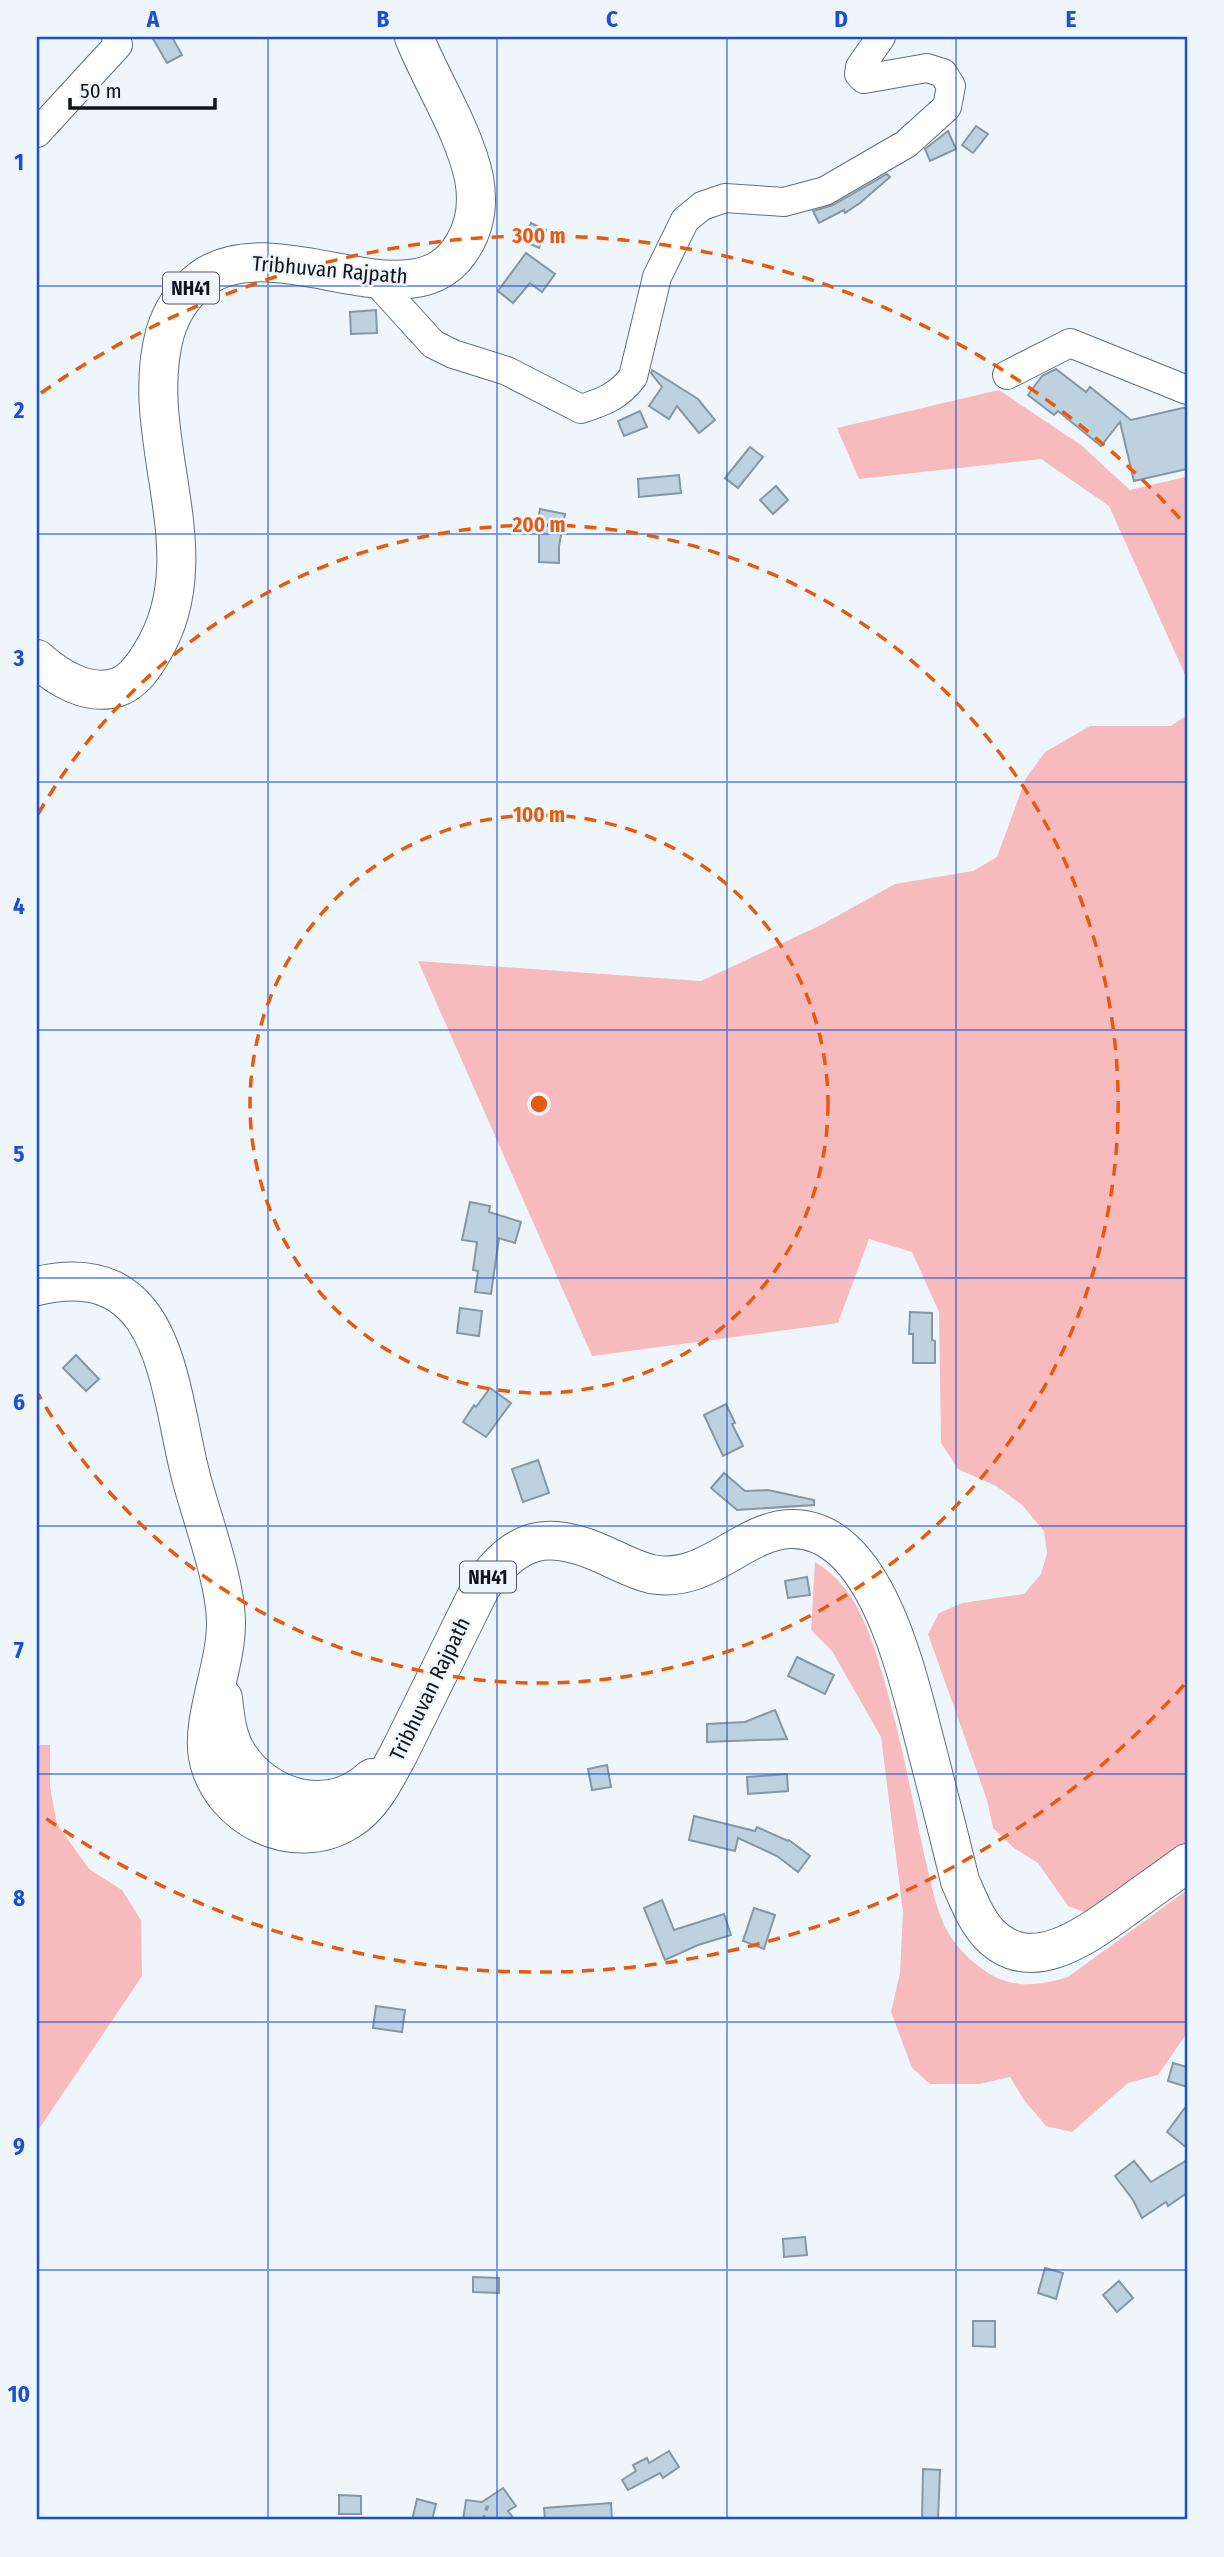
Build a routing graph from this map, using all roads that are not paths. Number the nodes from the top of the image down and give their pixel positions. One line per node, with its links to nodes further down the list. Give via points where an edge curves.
1 (116, 37): 4 (street, via 118,45)
2 (414, 37): 5 (highway, Tribhuvan Rajpath / NH41, via 470,161 476,191 473,222 458,256 445,269 412,279)
3 (881, 37): 5 (street, via 859,75 864,79 927,68 943,73 951,86 947,107 906,144 825,191 784,202 725,198 702,206 685,220 657,277 633,377 606,401 581,409 508,371 433,344)
4 (37, 134)
5 (373, 278): 8 (highway, Tribhuvan Rajpath / NH41, via 285,262 244,262 207,275 184,295 170,319 160,363 161,425 178,563 162,635 134,677 109,690 75,684)
6 (1007, 375): 7 (street, via 1070,343)
7 (1187, 390)
8 (37, 659)
9 (37, 1286): 10 (highway, Tribhuvan Rajpath / NH41, via 69,1281 110,1289 139,1312 159,1345 224,1601 226,1632 208,1735 211,1766 235,1806 268,1828 305,1833 328,1829 349,1820 372,1798 481,1587 516,1549 540,1540 563,1540 641,1571 669,1575 703,1567 784,1530 806,1531 845,1552 880,1603 904,1665 960,1881 975,1915 995,1939 1027,1952 1059,1948 1088,1934)
10 (1187, 1863)

